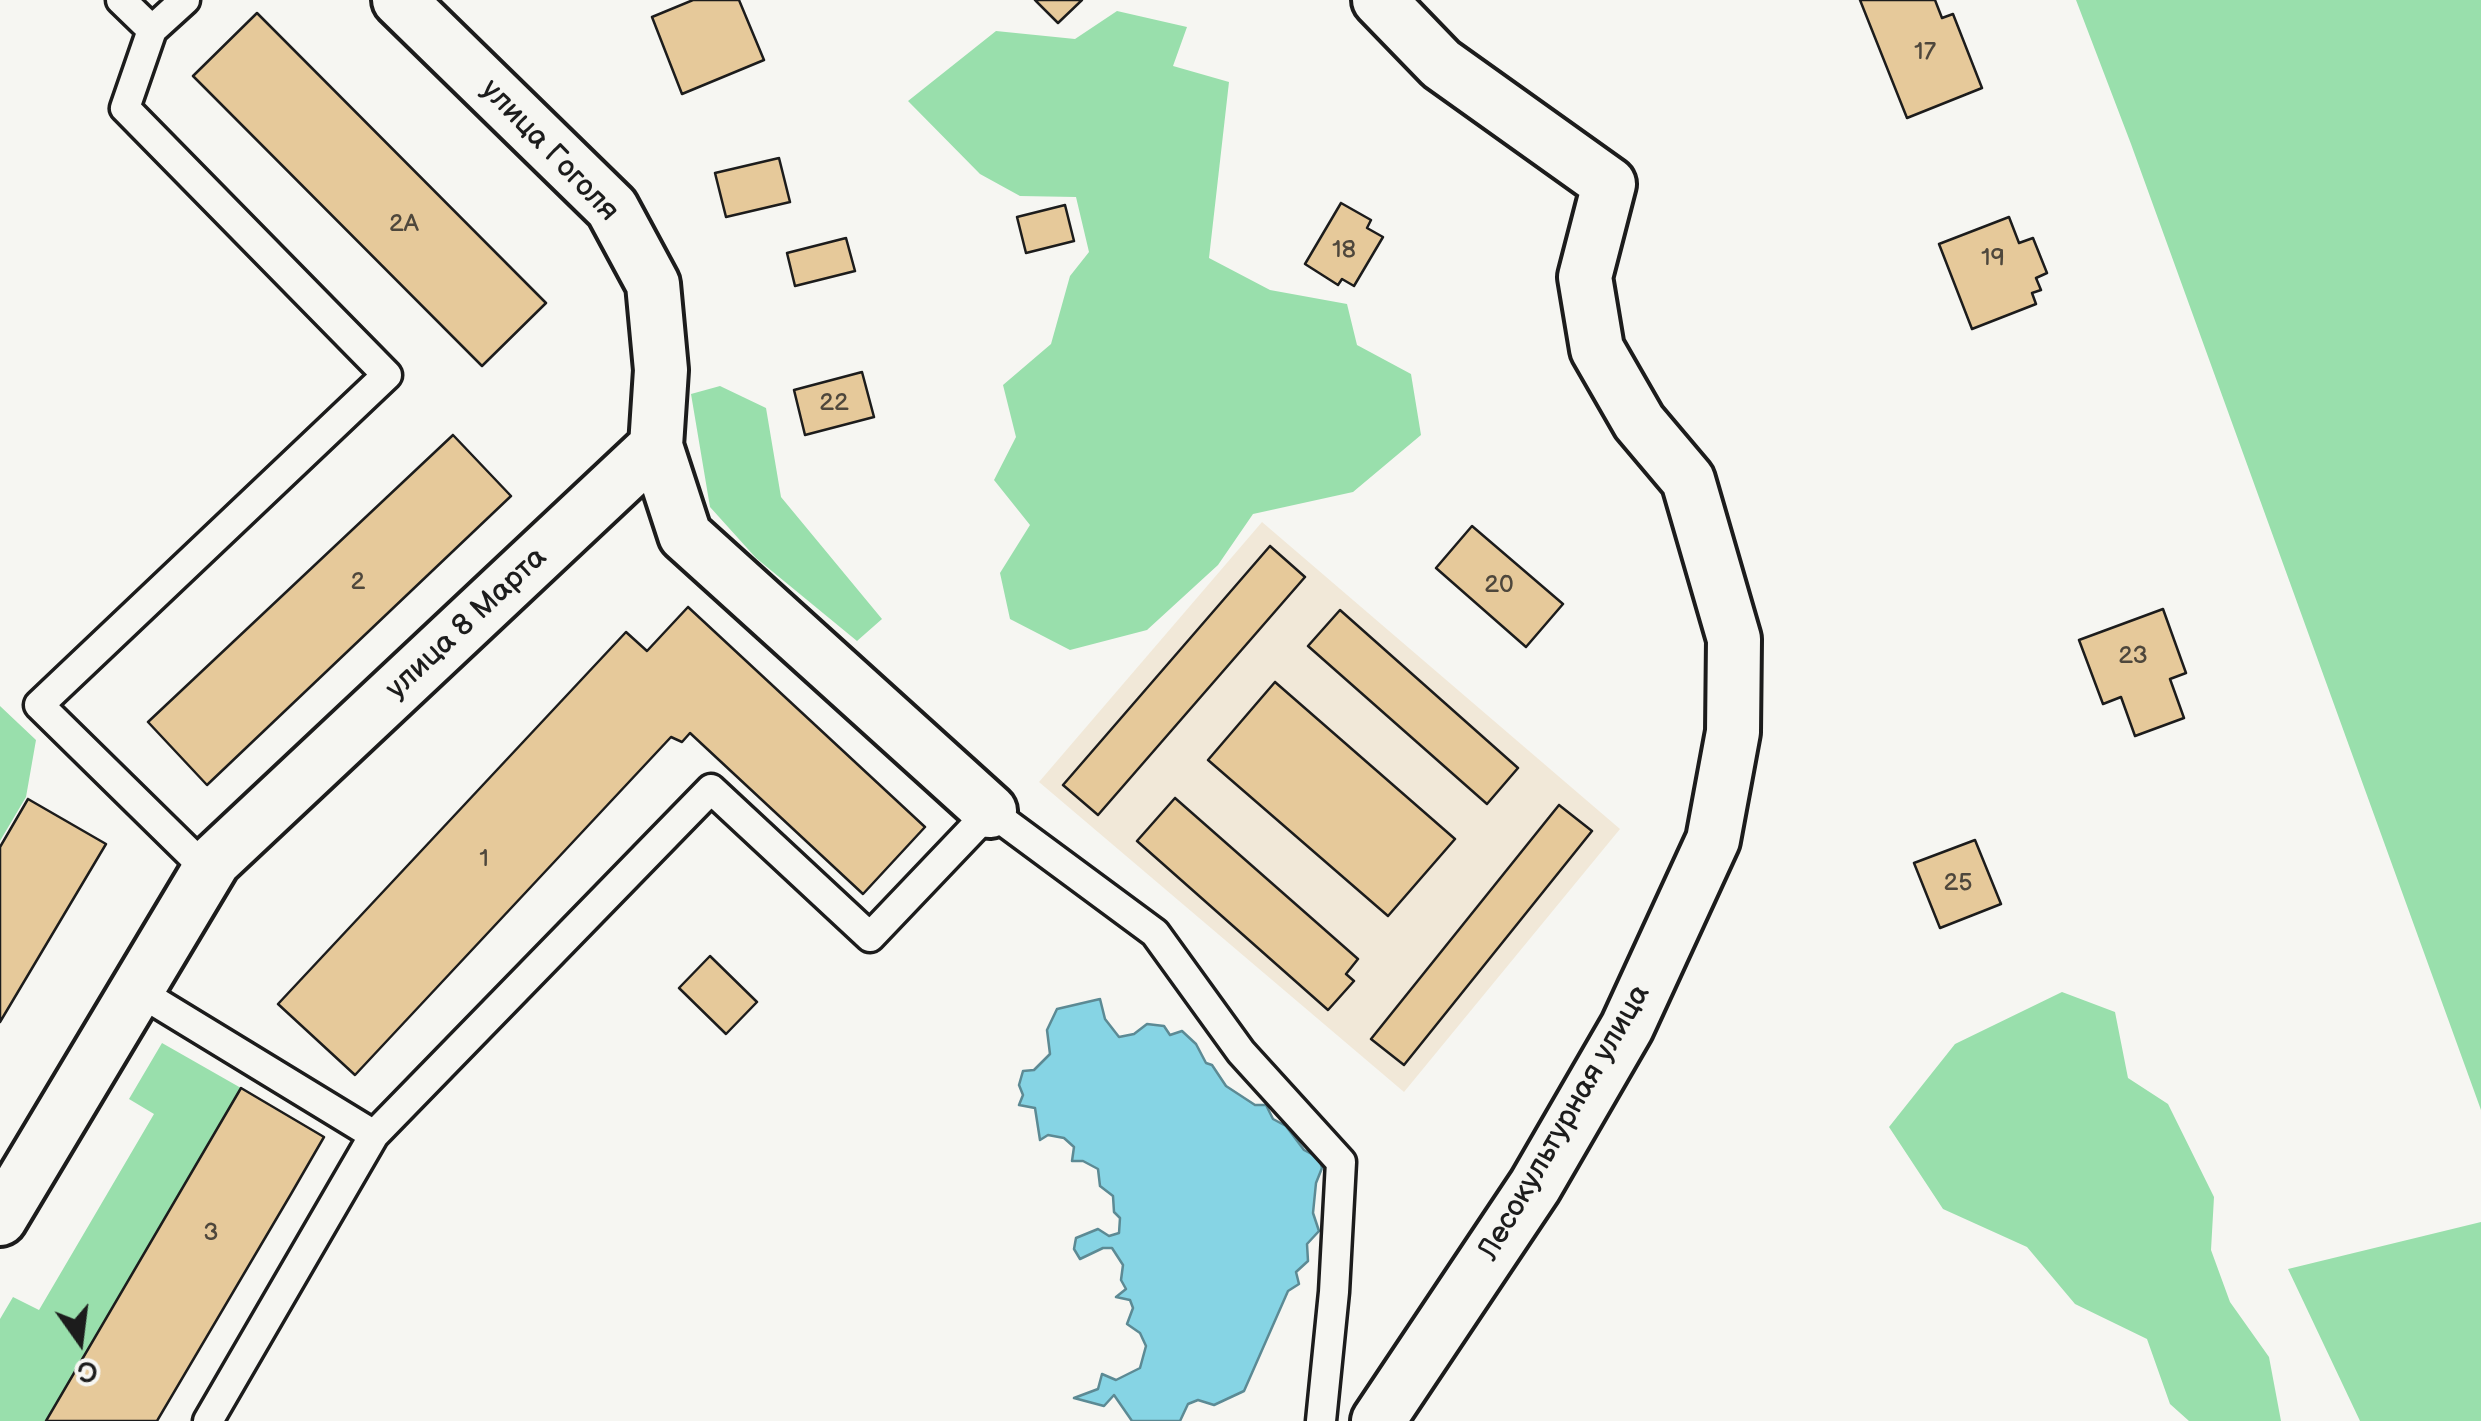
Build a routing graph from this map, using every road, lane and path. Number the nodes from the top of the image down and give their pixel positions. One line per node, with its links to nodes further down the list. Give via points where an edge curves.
1 (121, 0): 5 (lane)
2 (184, 0): 5 (lane)
3 (399, 0): 6 (street, улица Гоголя, via 612,208 652,284 661,370)
4 (1378, 0): 14 (street, Лесокультурная улица, via 1441,64 1609,184 1585,277 1596,349 1640,422 1688,480 1734,657 1733,732 1713,840 1643,993 1535,1186)
5 (152, 30): 8 (lane, via 125,108 387,375 39,705)
6 (656, 446): 7 (street, via 685,534); 8 (street, улица 8 Марта)
7 (990, 811): 10 (lane, via 870,937 711,788); 13 (lane, via 1155,933 1241,1052 1341,1162)
8 (208, 871): 9 (street, улица 8 Марта)
9 (138, 990): 10 (lane); 11 (street, улица 8 Марта)
10 (374, 1135): 12 (lane)
11 (0, 1220)
12 (208, 1421)
13 (1322, 1421)
14 (1378, 1421)

